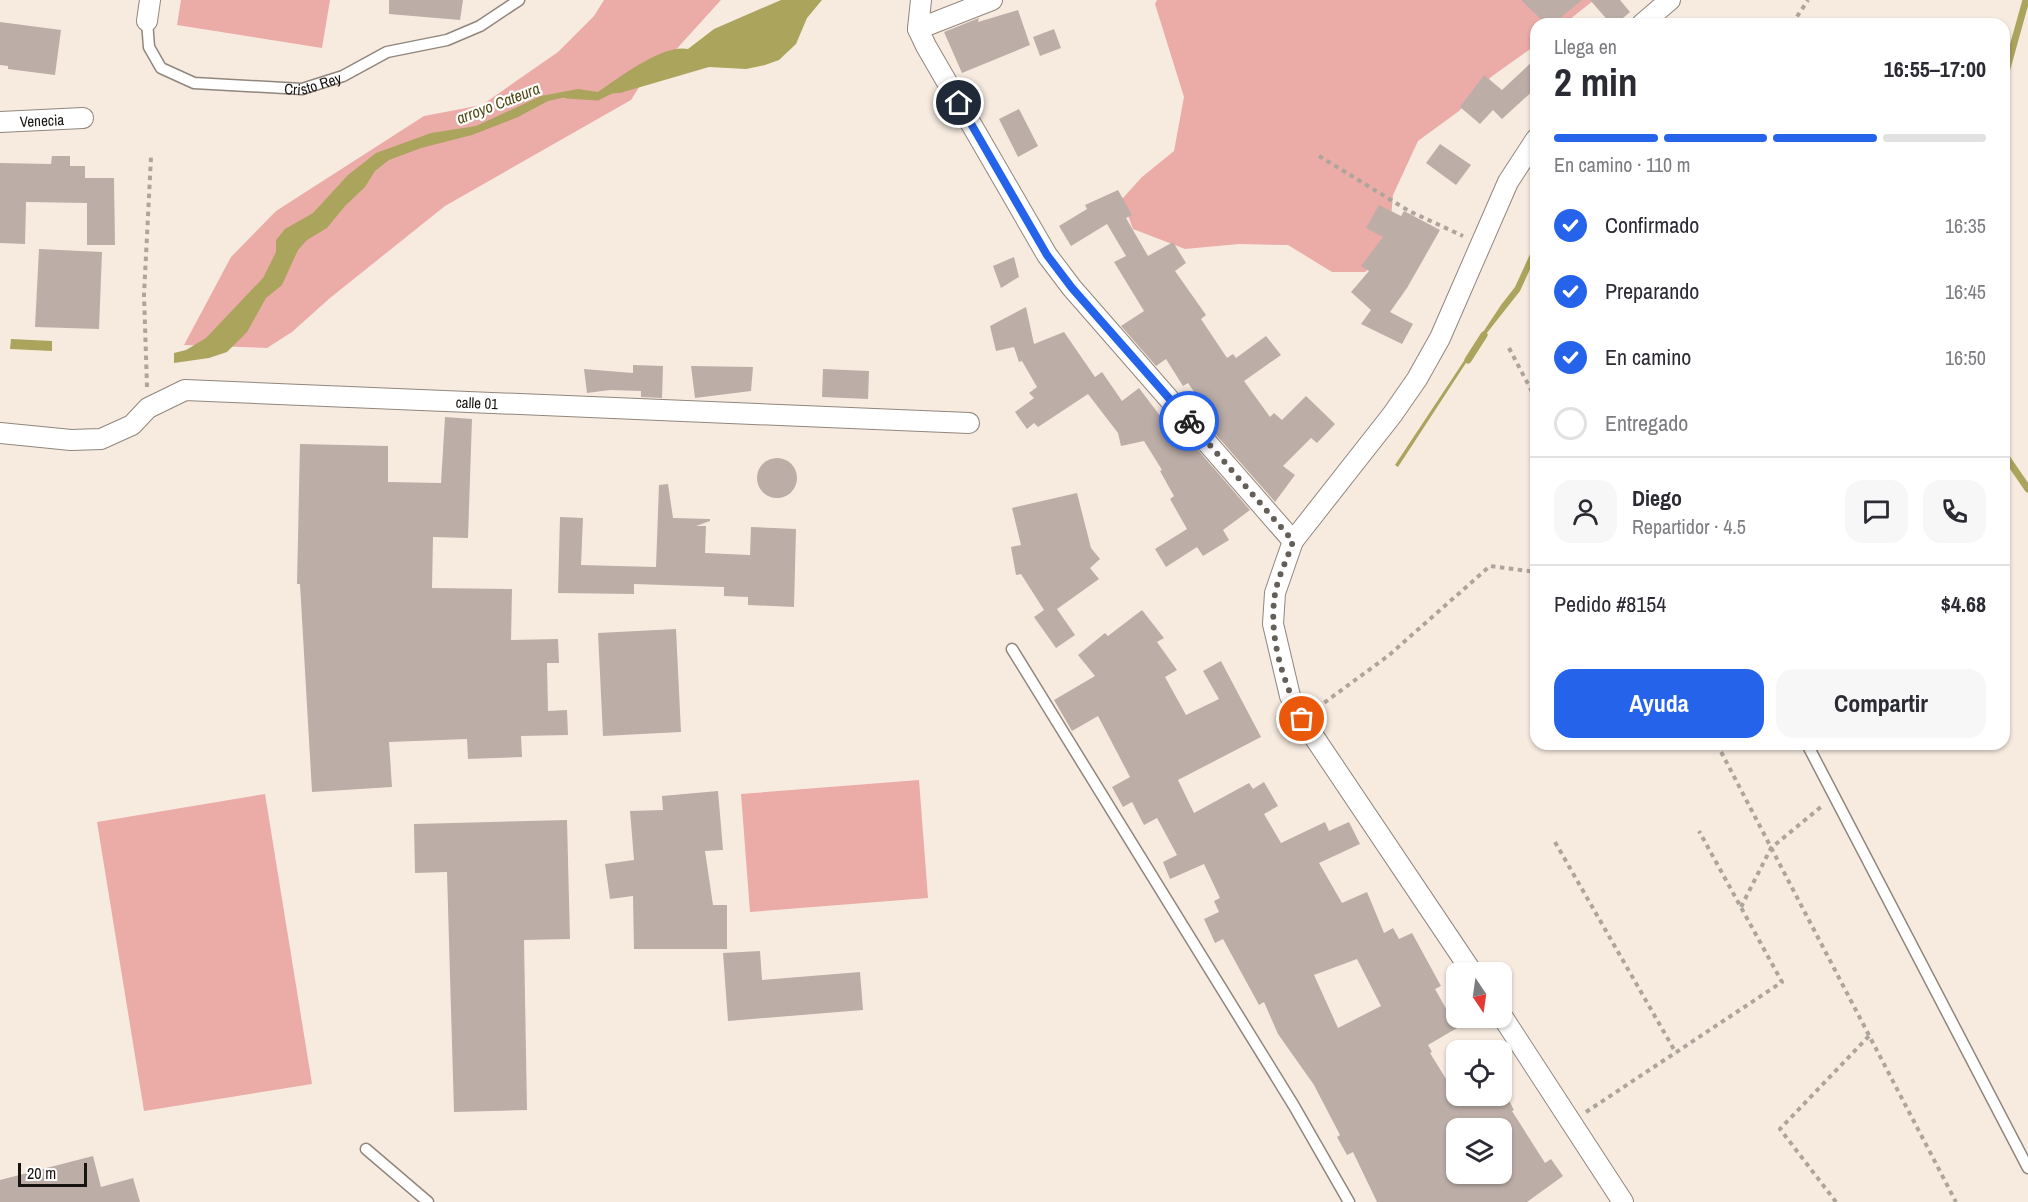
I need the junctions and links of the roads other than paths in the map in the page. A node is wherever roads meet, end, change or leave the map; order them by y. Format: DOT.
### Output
graph roads {
  1 [pos="150,0"];
  2 [pos="519,0"];
  3 [pos="921,0"];
  4 [pos="992,0"];
  5 [pos="1670,0"];
  6 [pos="1649,18"];
  7 [pos="147,21"];
  8 [pos="918,29"];
  9 [pos="82,118"];
  10 [pos="0,122"];
  11 [pos="1530,148"];
  12 [pos="969,423"];
  13 [pos="0,434"];
  14 [pos="1293,541"];
  15 [pos="1012,649"];
  16 [pos="1810,750"];
  17 [pos="1465,962"];
  18 [pos="1510,1028"];
  19 [pos="2023,1147"];
  20 [pos="366,1149"];
  21 [pos="2028,1168"];
  22 [pos="428,1202"];
  23 [pos="1349,1202"];
  24 [pos="1623,1202"];
  1 -- 7 [label="street, Cristo Rey"];
  2 -- 7 [label="lane, Cristo Rey"];
  3 -- 8 [label="street"];
  4 -- 8 [label="street"];
  5 -- 6 [label="street"];
  8 -- 14 [label="street"];
  9 -- 10 [label="street, Venecia"];
  11 -- 14 [label="street"];
  12 -- 13 [label="street, calle 01"];
  14 -- 17 [label="street"];
  15 -- 23 [label="lane"];
  16 -- 19 [label="lane"];
  18 -- 24 [label="street"];
  19 -- 21 [label="lane"];
  20 -- 22 [label="lane"];
}
